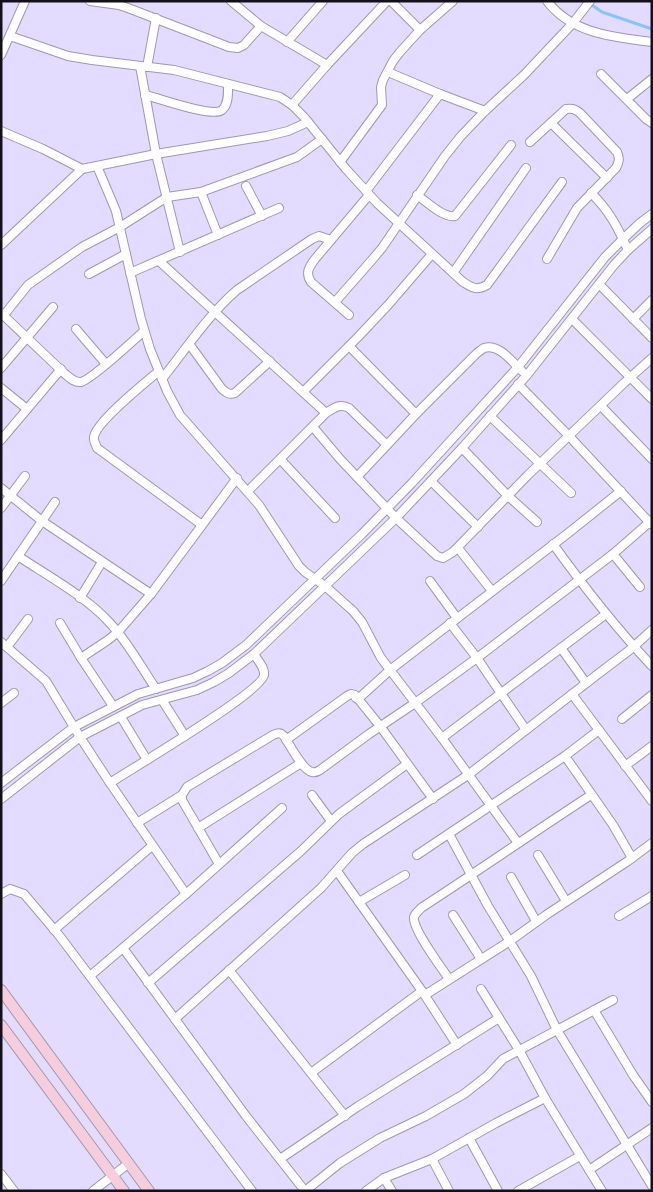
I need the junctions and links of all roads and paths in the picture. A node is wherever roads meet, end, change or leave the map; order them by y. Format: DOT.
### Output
graph roads {
  1 [pos="25,1"];
  2 [pos="90,1"];
  3 [pos="137,1"];
  4 [pos="231,1"];
  5 [pos="323,1"];
  6 [pos="389,1"];
  7 [pos="453,1"];
  8 [pos="547,1"];
  9 [pos="590,1"];
  10 [pos="117,3"];
  11 [pos="128,8"];
  12 [pos="156,18"];
  13 [pos="575,20"];
  14 [pos="261,26"];
  15 [pos="420,30"];
  16 [pos="10,36"];
  17 [pos="287,42"];
  18 [pos="652,42"];
  19 [pos="1,55"];
  20 [pos="327,65"];
  21 [pos="143,67"];
  22 [pos="388,72"];
  23 [pos="601,74"];
  24 [pos="652,79"];
  25 [pos="228,84"];
  26 [pos="440,94"];
  27 [pos="145,95"];
  28 [pos="626,99"];
  29 [pos="292,105"];
  30 [pos="485,111"];
  31 [pos="308,122"];
  32 [pos="551,123"];
  33 [pos="652,123"];
  34 [pos="1,131"];
  35 [pos="322,139"];
  36 [pos="530,142"];
  37 [pos="511,145"];
  38 [pos="156,154"];
  39 [pos="340,162"];
  40 [pos="97,166"];
  41 [pos="526,168"];
  42 [pos="82,169"];
  43 [pos="607,178"];
  44 [pos="562,182"];
  45 [pos="246,186"];
  46 [pos="201,192"];
  47 [pos="367,193"];
  48 [pos="591,193"];
  49 [pos="418,195"];
  50 [pos="167,197"];
  51 [pos="279,208"];
  52 [pos="652,214"];
  53 [pos="262,216"];
  54 [pos="399,223"];
  55 [pos="120,227"];
  56 [pos="652,229"];
  57 [pos="218,235"];
  58 [pos="622,238"];
  59 [pos="331,240"];
  60 [pos="1,245"];
  61 [pos="628,250"];
  62 [pos="180,252"];
  63 [pos="126,254"];
  64 [pos="432,254"];
  65 [pos="547,259"];
  66 [pos="159,260"];
  67 [pos="130,273"];
  68 [pos="453,273"];
  69 [pos="89,274"];
  70 [pos="599,284"];
  71 [pos="652,300"];
  72 [pos="334,302"];
  73 [pos="53,307"];
  74 [pos="216,312"];
  75 [pos="2,314"];
  76 [pos="348,315"];
  77 [pos="572,319"];
  78 [pos="633,319"];
  79 [pos="76,329"];
  80 [pos="144,331"];
  81 [pos="27,337"];
  82 [pos="652,338"];
  83 [pos="190,344"];
  84 [pos="349,346"];
  85 [pos="652,358"];
  86 [pos="270,361"];
  87 [pos="106,364"];
  88 [pos="518,367"];
  89 [pos="1,368"];
  90 [pos="61,369"];
  91 [pos="158,371"];
  92 [pos="527,375"];
  93 [pos="631,377"];
  94 [pos="162,379"];
  95 [pos="518,384"];
  96 [pos="1,388"];
  97 [pos="303,392"];
  98 [pos="652,399"];
  99 [pos="601,406"];
  100 [pos="27,409"];
  101 [pos="326,414"];
  102 [pos="416,414"];
  103 [pos="490,416"];
  104 [pos="313,427"];
  105 [pos="569,436"];
  106 [pos="1,440"];
  107 [pos="387,445"];
  108 [pos="462,448"];
  109 [pos="280,459"];
  110 [pos="652,460"];
  111 [pos="541,464"];
  112 [pos="25,476"];
  113 [pos="357,477"];
  114 [pos="237,478"];
  115 [pos="431,481"];
  116 [pos="1,488"];
  117 [pos="248,491"];
  118 [pos="621,491"];
  119 [pos="571,493"];
  120 [pos="11,495"];
  121 [pos="508,496"];
  122 [pos="55,502"];
  123 [pos="1,508"];
  124 [pos="387,509"];
  125 [pos="335,518"];
  126 [pos="396,518"];
  127 [pos="42,521"];
  128 [pos="537,522"];
  129 [pos="651,522"];
  130 [pos="202,525"];
  131 [pos="478,527"];
  132 [pos="553,544"];
  133 [pos="458,548"];
  134 [pos="613,554"];
  135 [pos="18,556"];
  136 [pos="102,562"];
  137 [pos="314,579"];
  138 [pos="579,580"];
  139 [pos="1,581"];
  140 [pos="430,581"];
  141 [pos="325,586"];
  142 [pos="640,587"];
  143 [pos="492,591"];
  144 [pos="151,594"];
  145 [pos="80,598"];
  146 [pos="606,614"];
  147 [pos="457,618"];
  148 [pos="28,619"];
  149 [pos="60,623"];
  150 [pos="450,623"];
  151 [pos="652,630"];
  152 [pos="118,632"];
  153 [pos="4,644"];
  154 [pos="634,647"];
  155 [pos="561,648"];
  156 [pos="254,654"];
  157 [pos="81,658"];
  158 [pos="477,658"];
  159 [pos="652,666"];
  160 [pos="390,670"];
  161 [pos="586,683"];
  162 [pos="156,689"];
  163 [pos="14,693"];
  164 [pos="501,693"];
  165 [pos="572,694"];
  166 [pos="652,695"];
  167 [pos="357,699"];
  168 [pos="162,700"];
  169 [pos="1,703"];
  170 [pos="415,703"];
  171 [pos="114,706"];
  172 [pos="121,717"];
  173 [pos="622,719"];
  174 [pos="74,726"];
  175 [pos="380,726"];
  176 [pos="526,730"];
  177 [pos="599,730"];
  178 [pos="185,736"];
  179 [pos="80,737"];
  180 [pos="442,738"];
  181 [pos="286,740"];
  182 [pos="652,746"];
  183 [pos="565,756"];
  184 [pos="147,760"];
  185 [pos="301,764"];
  186 [pos="407,764"];
  187 [pos="625,766"];
  188 [pos="468,775"];
  189 [pos="110,783"];
  190 [pos="1,784"];
  191 [pos="182,795"];
  192 [pos="312,795"];
  193 [pos="591,795"];
  194 [pos="433,798"];
  195 [pos="1,799"];
  196 [pos="652,802"];
  197 [pos="491,805"];
  198 [pos="282,808"];
  199 [pos="331,821"];
  200 [pos="137,823"];
  201 [pos="198,828"];
  202 [pos="449,834"];
  203 [pos="518,843"];
  204 [pos="652,843"];
  205 [pos="152,846"];
  206 [pos="416,855"];
  207 [pos="538,855"];
  208 [pos="632,858"];
  209 [pos="219,864"];
  210 [pos="337,871"];
  211 [pos="406,875"];
  212 [pos="472,875"];
  213 [pos="511,876"];
  214 [pos="1,894"];
  215 [pos="186,894"];
  216 [pos="652,896"];
  217 [pos="359,902"];
  218 [pos="566,902"];
  219 [pos="453,915"];
  220 [pos="619,916"];
  221 [pos="536,921"];
  222 [pos="54,930"];
  223 [pos="510,941"];
  224 [pos="123,948"];
  225 [pos="481,959"];
  226 [pos="229,970"];
  227 [pos="90,976"];
  228 [pos="450,979"];
  229 [pos="148,982"];
  230 [pos="481,989"];
  231 [pos="1,990"];
  232 [pos="423,993"];
  233 [pos="613,1000"];
  234 [pos="594,1010"];
  235 [pos="499,1018"];
  236 [pos="175,1019"];
  237 [pos="1,1025"];
  238 [pos="557,1030"];
  239 [pos="457,1045"];
  240 [pos="519,1050"];
  241 [pos="311,1073"];
  242 [pos="545,1098"];
  243 [pos="652,1102"];
  244 [pos="345,1116"];
  245 [pos="652,1128"];
  246 [pos="469,1138"];
  247 [pos="627,1144"];
  248 [pos="580,1156"];
  249 [pos="280,1159"];
  250 [pos="432,1159"];
  251 [pos="129,1163"];
  252 [pos="589,1170"];
  253 [pos="1,1174"];
  254 [pos="113,1176"];
  255 [pos="384,1178"];
  256 [pos="652,1186"];
  257 [pos="14,1191"];
  258 [pos="93,1191"];
  259 [pos="124,1191"];
  260 [pos="149,1191"];
  261 [pos="252,1191"];
  262 [pos="305,1191"];
  263 [pos="366,1191"];
  264 [pos="392,1191"];
  265 [pos="449,1191"];
  266 [pos="498,1191"];
  267 [pos="518,1191"];
  268 [pos="602,1191"];
  1 -- 16 [label="street"];
  2 -- 10 [label="street"];
  3 -- 11 [label="street"];
  4 -- 14 [label="street"];
  5 -- 17 [label="street"];
  6 -- 15 [label="street"];
  6 -- 20 [label="street"];
  7 -- 15 [label="street"];
  8 -- 13 [label="street"];
  9 -- 13 [label="street"];
  10 -- 11 [label="street"];
  11 -- 12 [label="street"];
  12 -- 14 [label="street"];
  12 -- 21 [label="street"];
  13 -- 18 [label="street"];
  13 -- 30 [label="street"];
  14 -- 17 [label="street"];
  15 -- 22 [label="street"];
  16 -- 19 [label="street"];
  16 -- 21 [label="street"];
  17 -- 20 [label="street"];
  20 -- 29 [label="street"];
  21 -- 25 [label="street"];
  21 -- 27 [label="street"];
  22 -- 26 [label="street"];
  22 -- 39 [label="street"];
  23 -- 28 [label="street"];
  24 -- 28 [label="street"];
  25 -- 27 [label="street"];
  25 -- 29 [label="street"];
  26 -- 30 [label="street"];
  26 -- 47 [label="street"];
  27 -- 38 [label="street"];
  28 -- 33 [label="street"];
  29 -- 31 [label="street"];
  30 -- 49 [label="street"];
  31 -- 35 [label="street"];
  31 -- 38 [label="street"];
  32 -- 36 [label="street"];
  32 -- 43 [label="street"];
  32 -- 43 [label="street"];
  34 -- 42 [label="street"];
  35 -- 39 [label="street"];
  35 -- 46 [label="street"];
  37 -- 49 [label="street"];
  38 -- 40 [label="street"];
  38 -- 50 [label="street"];
  39 -- 47 [label="street"];
  40 -- 42 [label="street"];
  40 -- 55 [label="street"];
  41 -- 68 [label="street"];
  42 -- 60 [label="street"];
  43 -- 48 [label="street"];
  44 -- 68 [label="street"];
  45 -- 53 [label="street"];
  46 -- 50 [label="street"];
  46 -- 57 [label="street"];
  47 -- 54 [label="street"];
  47 -- 59 [label="street"];
  48 -- 58 [label="street"];
  48 -- 65 [label="street"];
  49 -- 54 [label="street"];
  50 -- 55 [label="street"];
  50 -- 62 [label="street"];
  51 -- 53 [label="street"];
  52 -- 58 [label="street"];
  53 -- 57 [label="street"];
  54 -- 64 [label="street"];
  54 -- 72 [label="street"];
  55 -- 63 [label="street"];
  55 -- 75 [label="street"];
  56 -- 61 [label="street"];
  57 -- 62 [label="street"];
  58 -- 61 [label="street"];
  58 -- 88 [label="street"];
  59 -- 72 [label="street"];
  59 -- 74 [label="street"];
  61 -- 70 [label="street"];
  62 -- 66 [label="street"];
  63 -- 67 [label="street"];
  63 -- 69 [label="street"];
  64 -- 68 [label="street"];
  64 -- 84 [label="street"];
  66 -- 67 [label="street"];
  66 -- 74 [label="street"];
  67 -- 80 [label="street"];
  70 -- 77 [label="street"];
  70 -- 78 [label="street"];
  71 -- 78 [label="street"];
  72 -- 76 [label="street"];
  73 -- 81 [label="street"];
  74 -- 83 [label="street"];
  74 -- 86 [label="street"];
  75 -- 81 [label="street"];
  77 -- 92 [label="street"];
  77 -- 93 [label="street"];
  78 -- 82 [label="street"];
  79 -- 87 [label="street"];
  80 -- 87 [label="street"];
  80 -- 91 [label="street"];
  81 -- 89 [label="street"];
  81 -- 90 [label="street"];
  83 -- 86 [label="street"];
  83 -- 94 [label="street"];
  84 -- 97 [label="street"];
  84 -- 102 [label="street"];
  85 -- 93 [label="street"];
  86 -- 97 [label="street"];
  87 -- 90 [label="street"];
  88 -- 92 [label="street"];
  88 -- 102 [label="street"];
  88 -- 124 [label="street"];
  90 -- 100 [label="street"];
  91 -- 94 [label="street"];
  91 -- 130 [label="street"];
  92 -- 95 [label="street"];
  93 -- 98 [label="street"];
  93 -- 99 [label="street"];
  94 -- 114 [label="street"];
  95 -- 103 [label="street"];
  95 -- 105 [label="street"];
  96 -- 100 [label="street"];
  97 -- 101 [label="street"];
  99 -- 105 [label="street"];
  99 -- 110 [label="street"];
  100 -- 106 [label="street"];
  101 -- 104 [label="street"];
  101 -- 107 [label="street"];
  102 -- 107 [label="street"];
  103 -- 108 [label="street"];
  103 -- 111 [label="street"];
  104 -- 109 [label="street"];
  104 -- 113 [label="street"];
  105 -- 111 [label="street"];
  105 -- 118 [label="street"];
  107 -- 113 [label="street"];
  108 -- 115 [label="street"];
  108 -- 121 [label="street"];
  109 -- 117 [label="street"];
  109 -- 125 [label="street"];
  111 -- 119 [label="street"];
  111 -- 121 [label="street"];
  112 -- 120 [label="street"];
  113 -- 124 [label="street"];
  114 -- 117 [label="street"];
  114 -- 130 [label="street"];
  115 -- 126 [label="street"];
  115 -- 131 [label="street"];
  116 -- 120 [label="street"];
  117 -- 137 [label="street"];
  118 -- 129 [label="street"];
  118 -- 132 [label="street"];
  120 -- 123 [label="street"];
  120 -- 127 [label="street"];
  121 -- 128 [label="street"];
  121 -- 131 [label="street"];
  122 -- 127 [label="street"];
  124 -- 126 [label="street"];
  124 -- 137 [label="street"];
  126 -- 133 [label="street"];
  126 -- 141 [label="street"];
  127 -- 135 [label="street"];
  127 -- 136 [label="street"];
  129 -- 134 [label="street"];
  130 -- 144 [label="street"];
  131 -- 133 [label="street"];
  132 -- 138 [label="street"];
  132 -- 143 [label="street"];
  133 -- 143 [label="street"];
  134 -- 138 [label="street"];
  134 -- 142 [label="street"];
  135 -- 139 [label="street"];
  135 -- 145 [label="street"];
  136 -- 144 [label="street"];
  136 -- 145 [label="street"];
  137 -- 141 [label="street"];
  137 -- 162 [label="street"];
  138 -- 146 [label="street"];
  138 -- 158 [label="street"];
  140 -- 147 [label="street"];
  141 -- 156 [label="street"];
  141 -- 160 [label="street"];
  143 -- 147 [label="street"];
  144 -- 152 [label="street"];
  145 -- 152 [label="street"];
  146 -- 154 [label="street"];
  146 -- 155 [label="street"];
  147 -- 150 [label="street"];
  148 -- 153 [label="street"];
  149 -- 157 [label="street"];
  150 -- 158 [label="street"];
  150 -- 160 [label="street"];
  151 -- 154 [label="street"];
  152 -- 157 [label="street"];
  152 -- 162 [label="street"];
  153 -- 174 [label="street"];
  154 -- 159 [label="street"];
  154 -- 161 [label="street"];
  155 -- 161 [label="street"];
  155 -- 164 [label="street"];
  156 -- 168 [label="street"];
  156 -- 178 [label="street"];
  157 -- 171 [label="street"];
  158 -- 164 [label="street"];
  158 -- 170 [label="street"];
  160 -- 167 [label="street"];
  160 -- 170 [label="street"];
  161 -- 165 [label="street"];
  162 -- 171 [label="street"];
  163 -- 169 [label="street"];
  164 -- 176 [label="street"];
  164 -- 180 [label="street"];
  165 -- 176 [label="street"];
  165 -- 177 [label="street"];
  166 -- 173 [label="street"];
  167 -- 175 [label="street"];
  167 -- 181 [label="street"];
  168 -- 172 [label="street"];
  168 -- 178 [label="street"];
  170 -- 175 [label="street"];
  170 -- 180 [label="street"];
  171 -- 174 [label="street"];
  172 -- 179 [label="street"];
  172 -- 184 [label="street"];
  174 -- 179 [label="street"];
  174 -- 190 [label="street"];
  175 -- 185 [label="street"];
  175 -- 186 [label="street"];
  176 -- 188 [label="street"];
  177 -- 183 [label="street"];
  177 -- 187 [label="street"];
  178 -- 184 [label="street"];
  179 -- 189 [label="street"];
  179 -- 195 [label="street"];
  180 -- 188 [label="street"];
  181 -- 185 [label="street"];
  181 -- 191 [label="street"];
  182 -- 187 [label="street"];
  183 -- 193 [label="street"];
  183 -- 197 [label="street"];
  184 -- 189 [label="street"];
  185 -- 201 [label="street"];
  186 -- 194 [label="street"];
  186 -- 199 [label="street"];
  187 -- 196 [label="street"];
  188 -- 194 [label="street"];
  188 -- 197 [label="street"];
  189 -- 200 [label="street"];
  191 -- 200 [label="street"];
  191 -- 201 [label="street"];
  192 -- 199 [label="street"];
  193 -- 203 [label="street"];
  193 -- 208 [label="street"];
  194 -- 210 [label="street"];
  197 -- 202 [label="street"];
  197 -- 203 [label="street"];
  198 -- 209 [label="street"];
  199 -- 229 [label="street"];
  200 -- 205 [label="street"];
  201 -- 209 [label="street"];
  202 -- 206 [label="street"];
  202 -- 212 [label="street"];
  203 -- 212 [label="street"];
  204 -- 208 [label="street"];
  205 -- 215 [label="street"];
  205 -- 222 [label="street"];
  207 -- 218 [label="street"];
  208 -- 218 [label="street"];
  209 -- 215 [label="street"];
  210 -- 217 [label="street"];
  210 -- 226 [label="street"];
  211 -- 217 [label="street"];
  212 -- 223 [label="street"];
  212 -- 228 [label="street"];
  213 -- 221 [label="street"];
  214 -- 222 [label="street"];
  215 -- 224 [label="street"];
  216 -- 220 [label="street"];
  217 -- 232 [label="street"];
  218 -- 221 [label="street"];
  219 -- 225 [label="street"];
  221 -- 223 [label="street"];
  222 -- 227 [label="street"];
  223 -- 225 [label="street"];
  223 -- 238 [label="street"];
  224 -- 227 [label="street"];
  224 -- 229 [label="street"];
  225 -- 228 [label="street"];
  226 -- 236 [label="street"];
  226 -- 241 [label="street"];
  227 -- 261 [label="street"];
  228 -- 232 [label="street"];
  229 -- 236 [label="street"];
  230 -- 235 [label="street"];
  231 -- 251 [label="main road"];
  232 -- 239 [label="street"];
  232 -- 241 [label="street"];
  233 -- 234 [label="street"];
  234 -- 238 [label="street"];
  234 -- 243 [label="street"];
  235 -- 239 [label="street"];
  235 -- 240 [label="street"];
  236 -- 249 [label="street"];
  237 -- 254 [label="main road"];
  238 -- 240 [label="street"];
  238 -- 247 [label="street"];
  239 -- 244 [label="street"];
  240 -- 242 [label="street"];
  240 -- 262 [label="street"];
  241 -- 244 [label="street"];
  242 -- 246 [label="street"];
  242 -- 248 [label="street"];
  244 -- 249 [label="street"];
  245 -- 247 [label="street"];
  246 -- 250 [label="street"];
  246 -- 266 [label="street"];
  247 -- 252 [label="street"];
  247 -- 256 [label="street"];
  248 -- 252 [label="street"];
  248 -- 267 [label="street"];
  249 -- 262 [label="street"];
  250 -- 255 [label="street"];
  250 -- 265 [label="street"];
  251 -- 254 [label="street"];
  251 -- 260 [label="main road"];
  252 -- 268 [label="street"];
  253 -- 257 [label="street"];
  254 -- 258 [label="street"];
  254 -- 259 [label="main road"];
  255 -- 263 [label="street"];
  255 -- 264 [label="street"];
}
